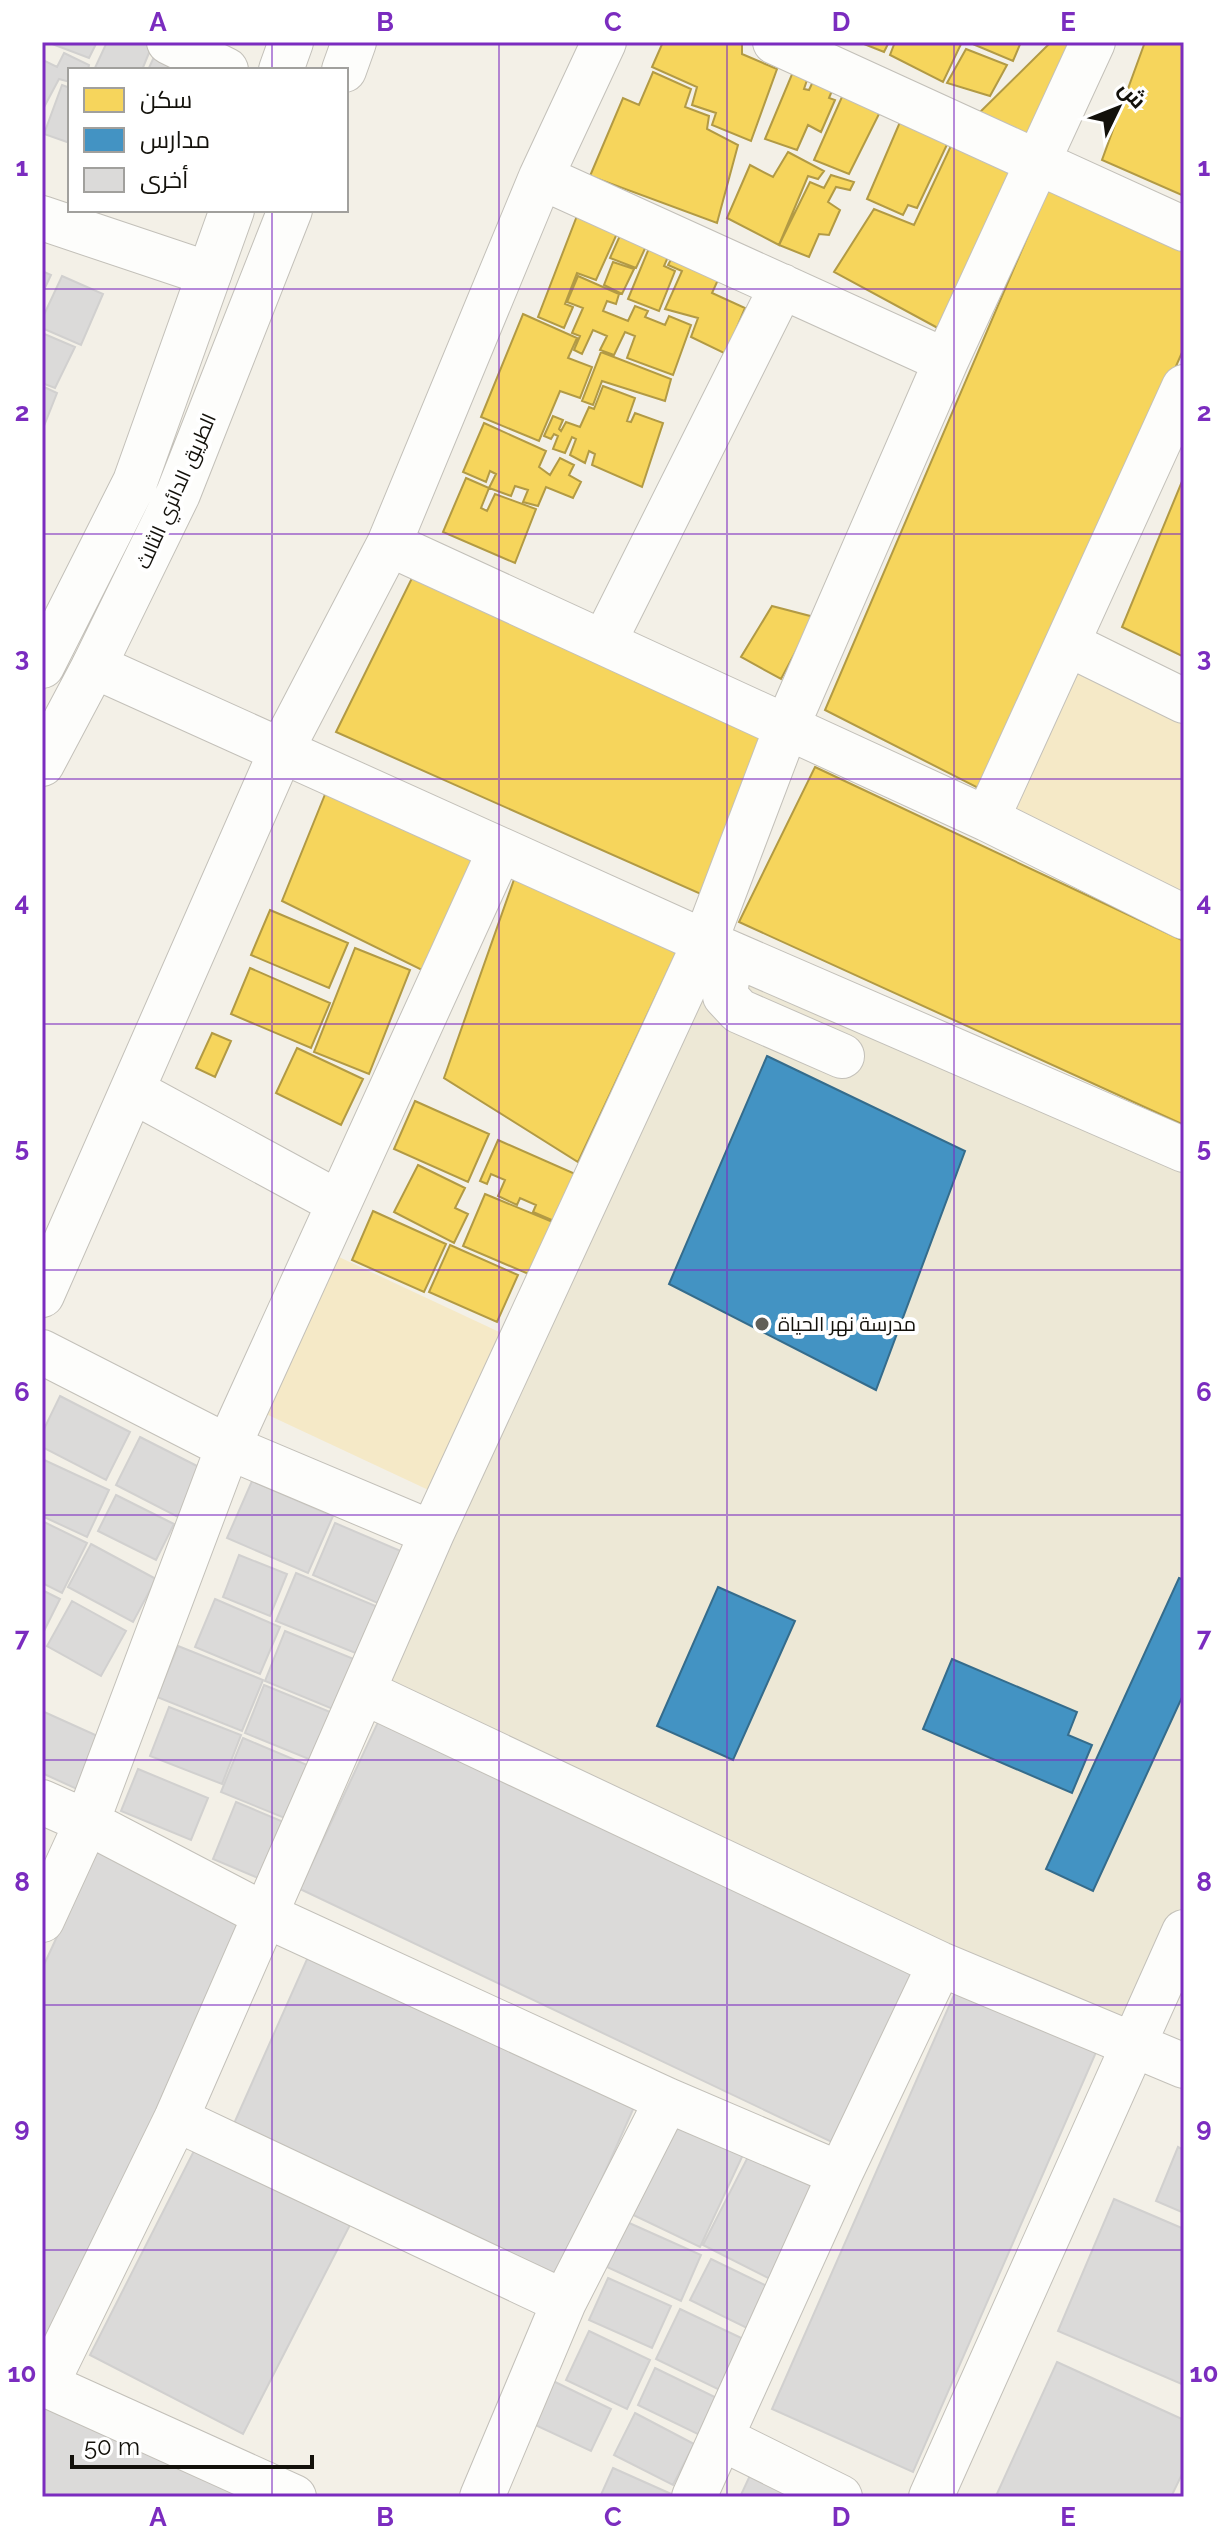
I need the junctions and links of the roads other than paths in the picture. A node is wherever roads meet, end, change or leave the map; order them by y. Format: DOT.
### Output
graph roads {
  1 [pos="169,42"];
  2 [pos="291,42"];
  3 [pos="354,42"];
  4 [pos="604,42"];
  5 [pos="775,42"];
  6 [pos="1093,42"];
  7 [pos="222,68"];
  8 [pos="282,68"];
  9 [pos="345,68"];
  10 [pos="1038,161"];
  11 [pos="541,177"];
  12 [pos="231,212"];
  13 [pos="289,212"];
  14 [pos="42,218"];
  15 [pos="1184,229"];
  16 [pos="209,274"];
  17 [pos="782,286"];
  18 [pos="946,361"];
  19 [pos="1184,387"];
  20 [pos="1171,454"];
  21 [pos="389,544"];
  22 [pos="604,642"];
  23 [pos="1068,644"];
  24 [pos="45,652"];
  25 [pos="94,666"];
  26 [pos="1184,701"];
  27 [pos="787,726"];
  28 [pos="282,749"];
  29 [pos="42,764"];
  30 [pos="987,819"];
  31 [pos="500,850"];
  32 [pos="1184,917"];
  33 [pos="721,949"];
  34 [pos="842,1056"];
  35 [pos="133,1091"];
  36 [pos="1184,1150"];
  37 [pos="339,1203"];
  38 [pos="42,1295"];
  39 [pos="42,1352"];
  40 [pos="228,1447"];
  41 [pos="432,1533"];
  42 [pos="364,1692"];
  43 [pos="42,1802"];
  44 [pos="87,1822"];
  45 [pos="265,1915"];
  46 [pos="42,1920"];
  47 [pos="1184,1932"];
  48 [pos="940,1964"];
  49 [pos="1133,2045"];
  50 [pos="1184,2066"];
  51 [pos="667,2100"];
  52 [pos="176,2119"];
  53 [pos="840,2174"];
  54 [pos="564,2302"];
  55 [pos="44,2384"];
  56 [pos="721,2438"];
  57 [pos="294,2497"];
  58 [pos="482,2497"];
  59 [pos="694,2497"];
  60 [pos="840,2497"];
  61 [pos="931,2497"];
  1 -- 7 [label="main road"];
  2 -- 8 [label="main road"];
  3 -- 9 [label="main road"];
  4 -- 11 [label="main road"];
  5 -- 10 [label="main road"];
  6 -- 10 [label="main road"];
  10 -- 15 [label="main road"];
  10 -- 18 [label="main road"];
  11 -- 17 [label="main road"];
  11 -- 21 [label="main road"];
  12 -- 16 [label="main road, الطريق الدائري الثالث"];
  13 -- 25 [label="main road, الطريق الدائري الثالث"];
  14 -- 16 [label="main road"];
  16 -- 24 [label="main road, الطريق الدائري الثالث"];
  17 -- 18 [label="main road"];
  17 -- 22 [label="main road"];
  18 -- 27 [label="main road"];
  19 -- 20 [label="main road"];
  20 -- 23 [label="main road"];
  21 -- 22 [label="main road"];
  21 -- 28 [label="main road"];
  22 -- 27 [label="main road"];
  23 -- 26 [label="main road"];
  23 -- 30 [label="main road"];
  25 -- 28 [label="main road"];
  25 -- 29 [label="main road, الطريق الدائري الثالث"];
  27 -- 30 [label="main road"];
  27 -- 33 [label="main road"];
  28 -- 31 [label="main road"];
  28 -- 35 [label="main road"];
  30 -- 32 [label="main road"];
  31 -- 33 [label="main road"];
  31 -- 37 [label="main road"];
  33 -- 34 [label="main road"];
  33 -- 36 [label="main road"];
  33 -- 41 [label="main road"];
  35 -- 37 [label="main road"];
  35 -- 38 [label="main road"];
  37 -- 40 [label="main road"];
  39 -- 40 [label="main road"];
  40 -- 41 [label="main road"];
  40 -- 44 [label="main road"];
  41 -- 42 [label="main road"];
  42 -- 45 [label="main road"];
  42 -- 48 [label="main road"];
  43 -- 44 [label="main road"];
  44 -- 45 [label="main road"];
  44 -- 46 [label="main road"];
  45 -- 51 [label="main road"];
  45 -- 52 [label="main road"];
  47 -- 49 [label="main road"];
  48 -- 49 [label="main road"];
  48 -- 53 [label="main road"];
  49 -- 50 [label="main road"];
  49 -- 61 [label="main road"];
  51 -- 53 [label="main road"];
  51 -- 54 [label="main road"];
  52 -- 54 [label="main road"];
  52 -- 55 [label="main road"];
  53 -- 56 [label="main road"];
  54 -- 58 [label="main road"];
  55 -- 57 [label="main road"];
  56 -- 59 [label="main road"];
  56 -- 60 [label="main road"];
}
